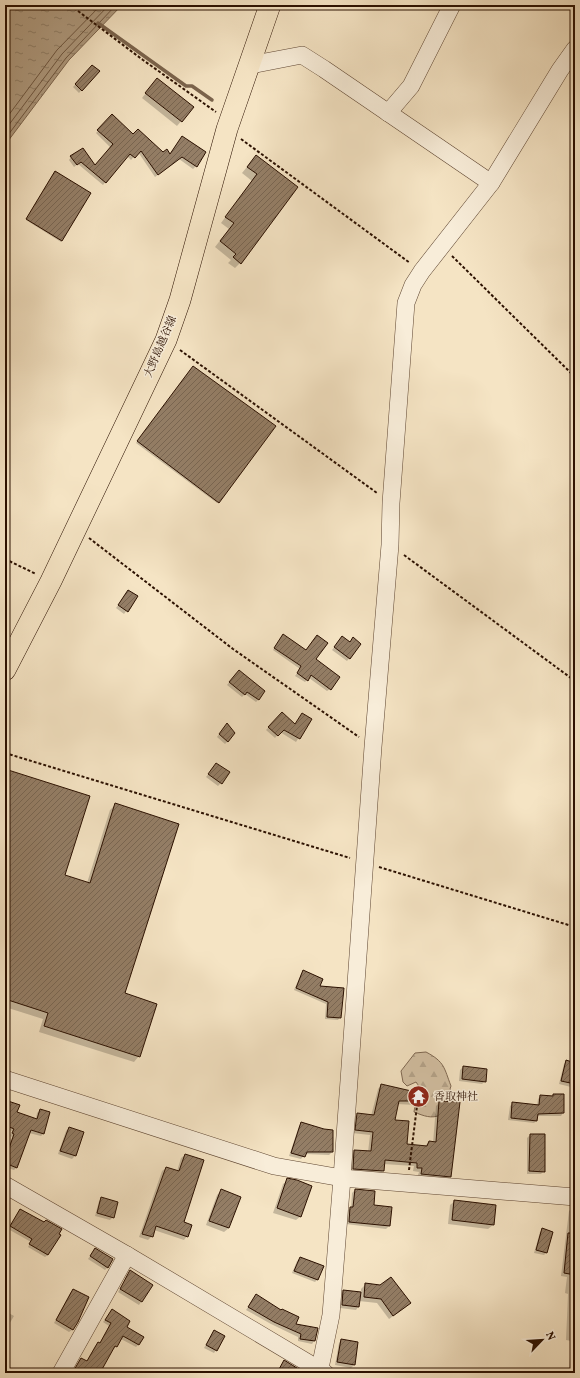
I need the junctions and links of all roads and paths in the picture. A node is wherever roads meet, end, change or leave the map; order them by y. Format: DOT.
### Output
graph roads {
  1 [pos="70,5"];
  2 [pos="270,5"];
  3 [pos="452,5"];
  4 [pos="575,49"];
  5 [pos="250,65"];
  6 [pos="388,113"];
  7 [pos="228,126"];
  8 [pos="491,184"];
  9 [pos="442,246"];
  10 [pos="422,271"];
  11 [pos="166,340"];
  12 [pos="575,376"];
  13 [pos="391,503"];
  14 [pos="77,529"];
  15 [pos="390,545"];
  16 [pos="5,559"];
  17 [pos="51,581"];
  18 [pos="5,670"];
  19 [pos="575,681"];
  20 [pos="374,747"];
  21 [pos="5,753"];
  22 [pos="366,863"];
  23 [pos="575,927"];
  24 [pos="5,1079"];
  25 [pos="417,1106"];
  26 [pos="342,1178"];
  27 [pos="408,1183"];
  28 [pos="5,1185"];
  29 [pos="575,1197"];
  30 [pos="127,1255"];
  31 [pos="322,1372"];
  32 [pos="61,1373"];
  1 -- 7 [label="path"];
  2 -- 5 [label="main road, 大野島越谷線"];
  3 -- 6 [label="street"];
  4 -- 8 [label="street"];
  5 -- 6 [label="street"];
  5 -- 7 [label="main road, 大野島越谷線"];
  6 -- 8 [label="street"];
  7 -- 10 [label="path"];
  7 -- 11 [label="main road, 大野島越谷線"];
  8 -- 9 [label="street"];
  9 -- 10 [label="street"];
  9 -- 12 [label="path"];
  10 -- 13 [label="street"];
  11 -- 13 [label="path"];
  11 -- 14 [label="main road, 大野島越谷線"];
  13 -- 15 [label="street"];
  14 -- 17 [label="main road, 大野島越谷線"];
  14 -- 20 [label="path"];
  15 -- 19 [label="path"];
  15 -- 20 [label="street"];
  16 -- 17 [label="path"];
  17 -- 18 [label="main road, 大野島越谷線"];
  20 -- 22 [label="street"];
  21 -- 22 [label="path"];
  22 -- 23 [label="path"];
  22 -- 26 [label="street"];
  24 -- 26 [label="street"];
  25 -- 27 [label="path"];
  26 -- 27 [label="street"];
  26 -- 31 [label="street"];
  27 -- 29 [label="street"];
  28 -- 30 [label="street"];
  30 -- 31 [label="street"];
  30 -- 32 [label="street"];
}
